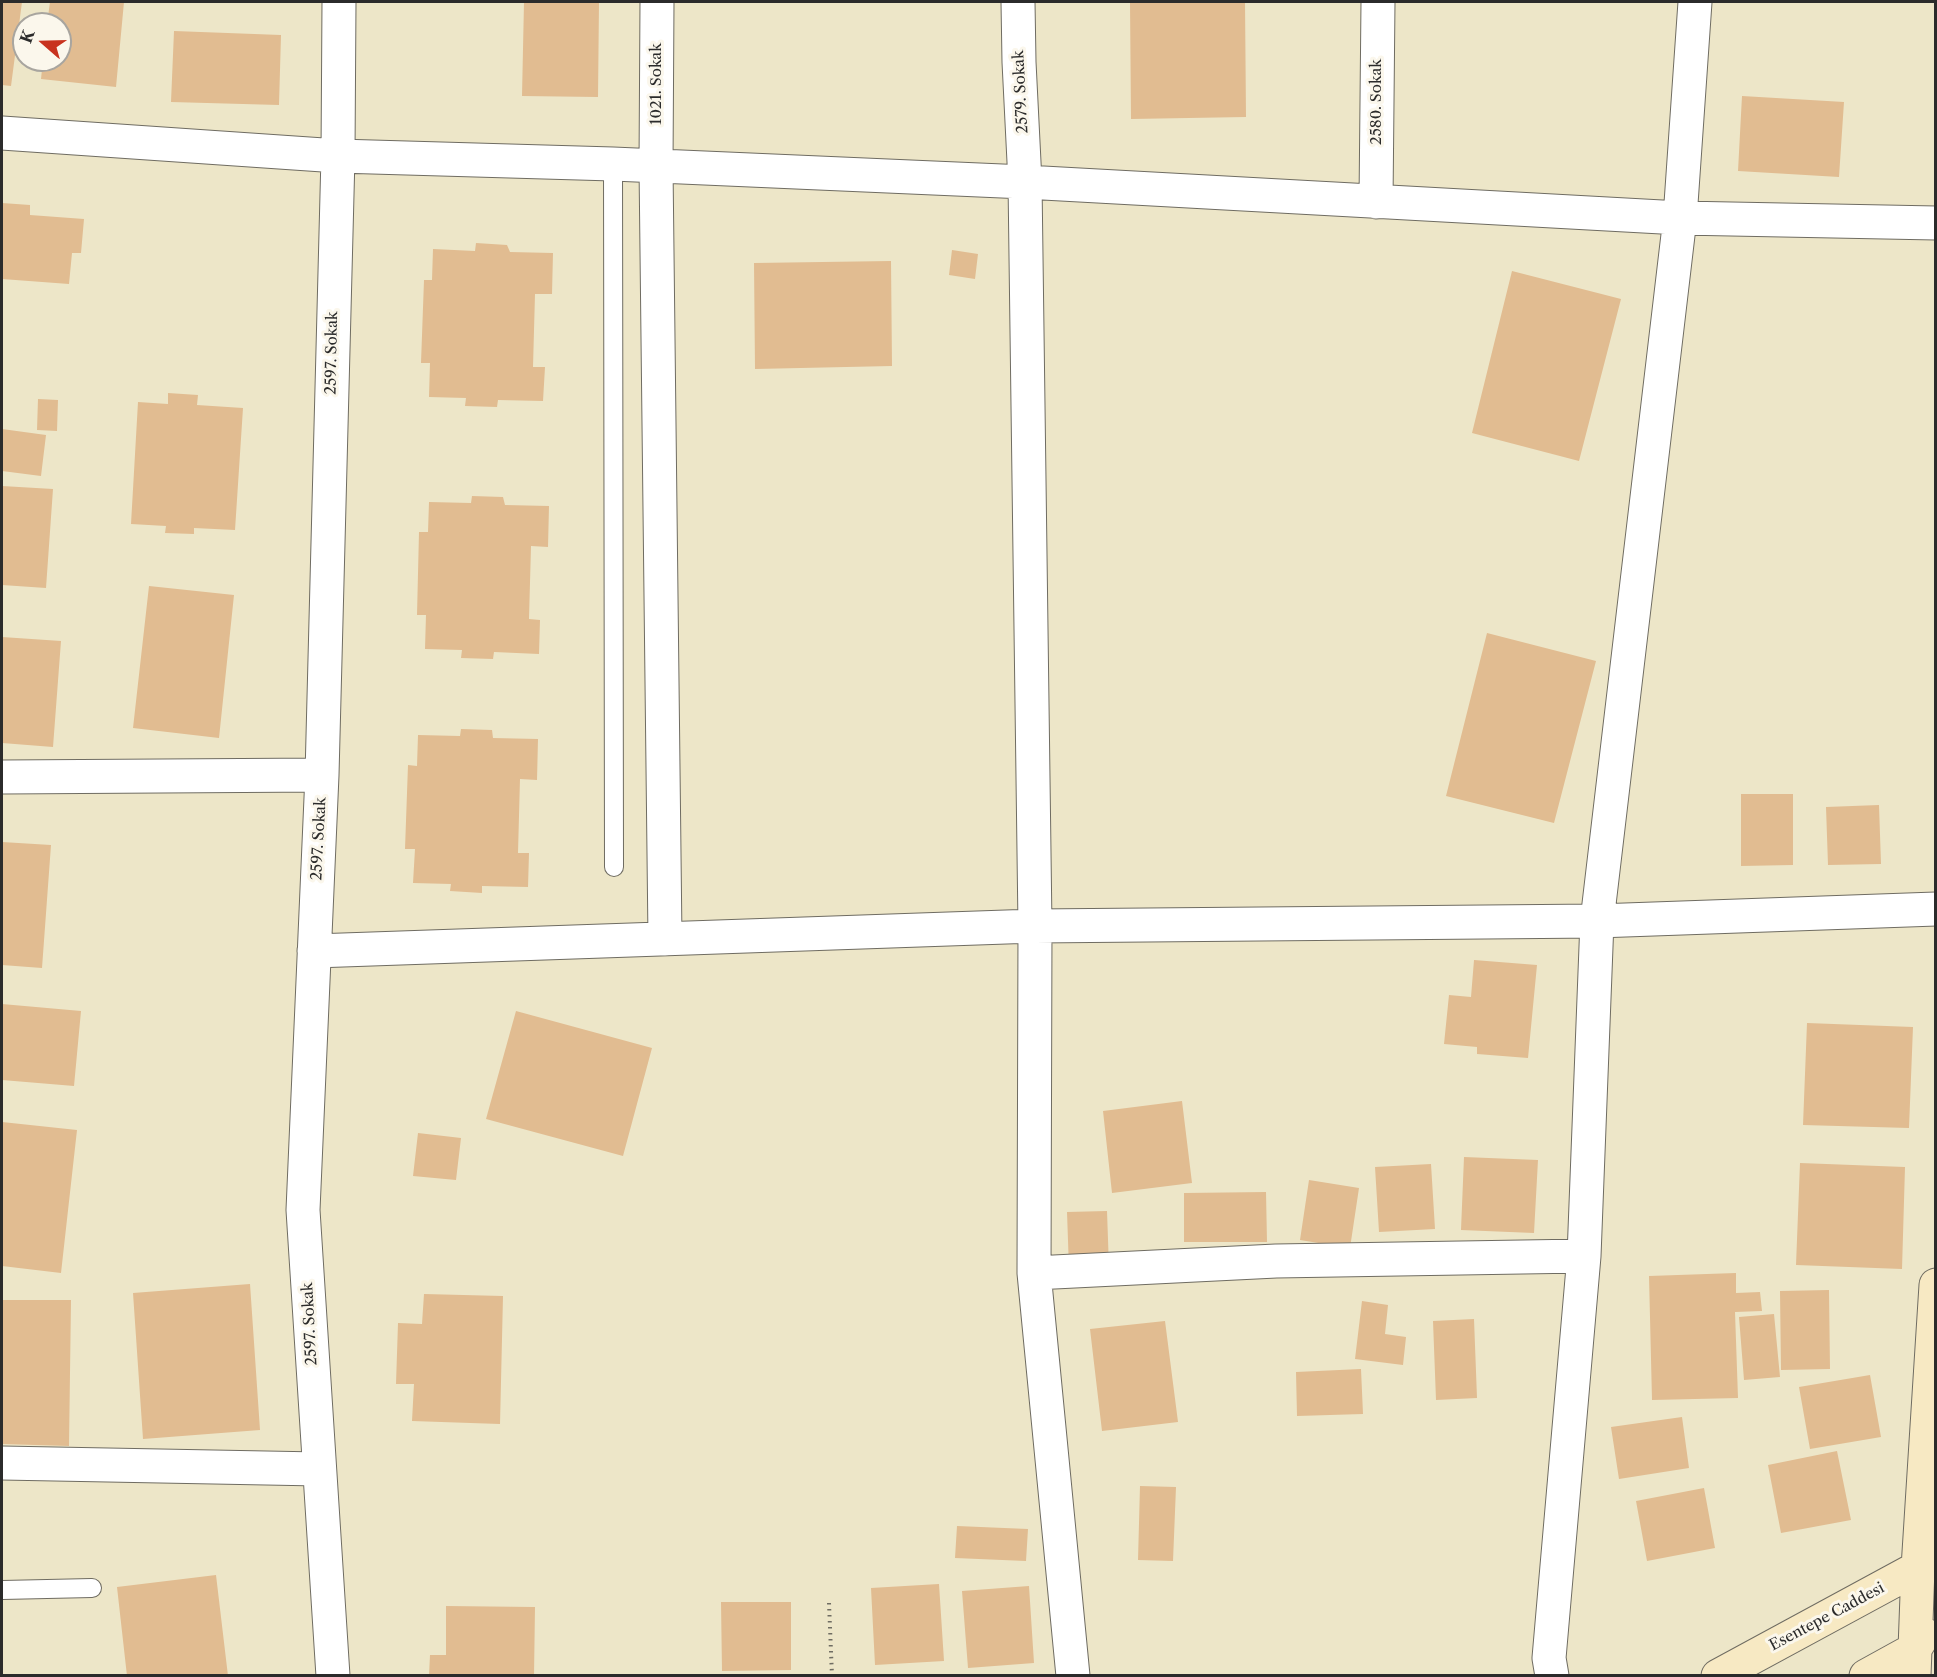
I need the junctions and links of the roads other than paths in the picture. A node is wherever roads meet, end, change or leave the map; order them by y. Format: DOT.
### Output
graph roads {
  1 [pos="339,2"];
  2 [pos="657,2"];
  3 [pos="1018,2"];
  4 [pos="1378,2"];
  5 [pos="1695,2"];
  6 [pos="2,133"];
  7 [pos="338,156"];
  8 [pos="613,164"];
  9 [pos="656,166"];
  10 [pos="1025,182"];
  11 [pos="1376,202"];
  12 [pos="1680,218"];
  13 [pos="1935,223"];
  14 [pos="321,775"];
  15 [pos="2,777"];
  16 [pos="614,867"];
  17 [pos="1935,909"];
  18 [pos="1597,921"];
  19 [pos="1035,926"];
  20 [pos="665,939"];
  21 [pos="314,951"];
  22 [pos="1584,1256"];
  23 [pos="1034,1273"];
  24 [pos="1935,1285"];
  25 [pos="2,1463"];
  26 [pos="319,1469"];
  27 [pos="1927,1563"];
  28 [pos="92,1588"];
  29 [pos="2,1590"];
  30 [pos="1935,1614"];
  31 [pos="1915,1662"];
  32 [pos="333,1676"];
  33 [pos="1073,1676"];
  34 [pos="1552,1676"];
  35 [pos="1718,1676"];
  36 [pos="1866,1676"];
  1 -- 7 [label="street, 2597. Sokak"];
  2 -- 9 [label="street, 1021. Sokak"];
  3 -- 10 [label="street, 2579. Sokak"];
  4 -- 11 [label="street, 2580. Sokak"];
  5 -- 12 [label="street"];
  6 -- 7 [label="street"];
  7 -- 8 [label="street"];
  7 -- 14 [label="street, 2597. Sokak"];
  8 -- 9 [label="street"];
  8 -- 16 [label="lane"];
  9 -- 10 [label="street"];
  9 -- 20 [label="street, 1021. Sokak"];
  10 -- 11 [label="street"];
  10 -- 19 [label="street, 2579. Sokak"];
  11 -- 12 [label="street"];
  12 -- 13 [label="street"];
  12 -- 18 [label="street"];
  14 -- 15 [label="street"];
  14 -- 21 [label="street, 2597. Sokak"];
  17 -- 18 [label="street"];
  18 -- 19 [label="street"];
  18 -- 22 [label="street"];
  19 -- 20 [label="street"];
  19 -- 23 [label="street, 2579. Sokak"];
  20 -- 21 [label="street"];
  21 -- 26 [label="street, 2597. Sokak"];
  22 -- 23 [label="street"];
  22 -- 34 [label="street"];
  23 -- 33 [label="street, 2579. Sokak"];
  24 -- 27 [label="main road"];
  25 -- 26 [label="street"];
  26 -- 32 [label="street, 2597. Sokak"];
  27 -- 31 [label="main road"];
  27 -- 35 [label="main road, Esentepe Caddesi"];
  28 -- 29 [label="lane"];
  30 -- 31 [label="main road"];
  31 -- 36 [label="main road"];
}
